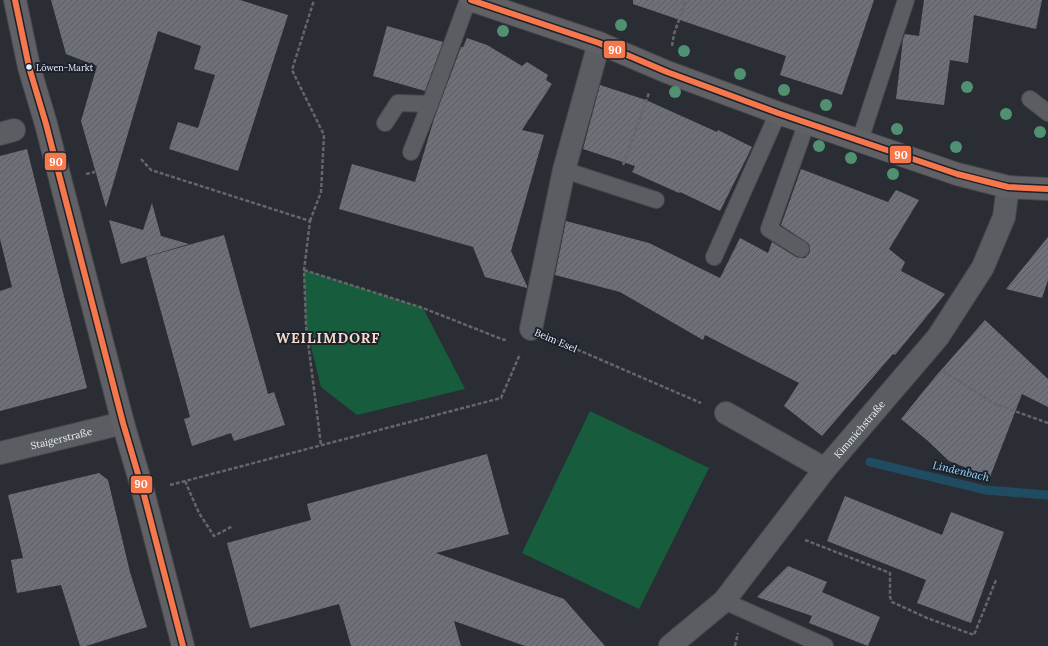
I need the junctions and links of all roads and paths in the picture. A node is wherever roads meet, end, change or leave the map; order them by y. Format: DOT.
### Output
graph roads {
  1 [pos="15,0"];
  2 [pos="314,0"];
  3 [pos="470,0"];
  4 [pos="686,0"];
  5 [pos="906,0"];
  6 [pos="599,43"];
  7 [pos="662,70"];
  8 [pos="1030,99"];
  9 [pos="430,104"];
  10 [pos="778,113"];
  11 [pos="1048,113"];
  12 [pos="806,122"];
  13 [pos="385,123"];
  14 [pos="860,140"];
  15 [pos="411,152"];
  16 [pos="141,159"];
  17 [pos="564,170"];
  18 [pos="1008,187"];
  19 [pos="615,188"];
  20 [pos="1048,189"];
  21 [pos="656,200"];
  22 [pos="310,222"];
  23 [pos="801,248"];
  24 [pos="714,257"];
  25 [pos="304,270"];
  26 [pos="531,329"];
  27 [pos="922,354"];
  28 [pos="726,413"];
  29 [pos="123,423"];
  30 [pos="1048,423"];
  31 [pos="321,445"];
  32 [pos="0,453"];
  33 [pos="825,468"];
  34 [pos="185,481"];
  35 [pos="143,491"];
  36 [pos="233,526"];
  37 [pos="778,530"];
  38 [pos="996,580"];
  39 [pos="724,601"];
  40 [pos="183,646"];
  41 [pos="670,646"];
  42 [pos="825,646"];
  1 -- 29 [label="main road"];
  2 -- 22 [label="path"];
  3 -- 6 [label="main road"];
  3 -- 9 [label="lane"];
  4 -- 7 [label="path"];
  5 -- 14 [label="lane"];
  6 -- 7 [label="main road"];
  6 -- 17 [label="street, Beim Esel"];
  7 -- 10 [label="main road"];
  7 -- 19 [label="path"];
  8 -- 11 [label="lane"];
  9 -- 13 [label="lane"];
  9 -- 15 [label="lane"];
  10 -- 12 [label="main road"];
  10 -- 24 [label="lane"];
  12 -- 14 [label="main road"];
  12 -- 23 [label="lane"];
  14 -- 18 [label="main road"];
  16 -- 22 [label="path"];
  17 -- 19 [label="lane"];
  17 -- 26 [label="street, Beim Esel"];
  18 -- 20 [label="main road"];
  18 -- 27 [label="street, Kimmichstraße"];
  19 -- 21 [label="lane"];
  22 -- 25 [label="path"];
  25 -- 26 [label="path"];
  25 -- 31 [label="path"];
  26 -- 28 [label="path, Beim Esel"];
  26 -- 31 [label="path"];
  27 -- 30 [label="path"];
  27 -- 33 [label="street, Kimmichstraße"];
  28 -- 33 [label="street"];
  29 -- 32 [label="street, Staigerstraße"];
  29 -- 35 [label="main road"];
  31 -- 34 [label="path"];
  33 -- 37 [label="street, Kimmichstraße"];
  34 -- 35 [label="path"];
  34 -- 36 [label="path"];
  35 -- 40 [label="main road"];
  37 -- 38 [label="path"];
  37 -- 39 [label="street, Kimmichstraße"];
  39 -- 41 [label="street, Kimmichstraße"];
  39 -- 42 [label="lane"];
}
